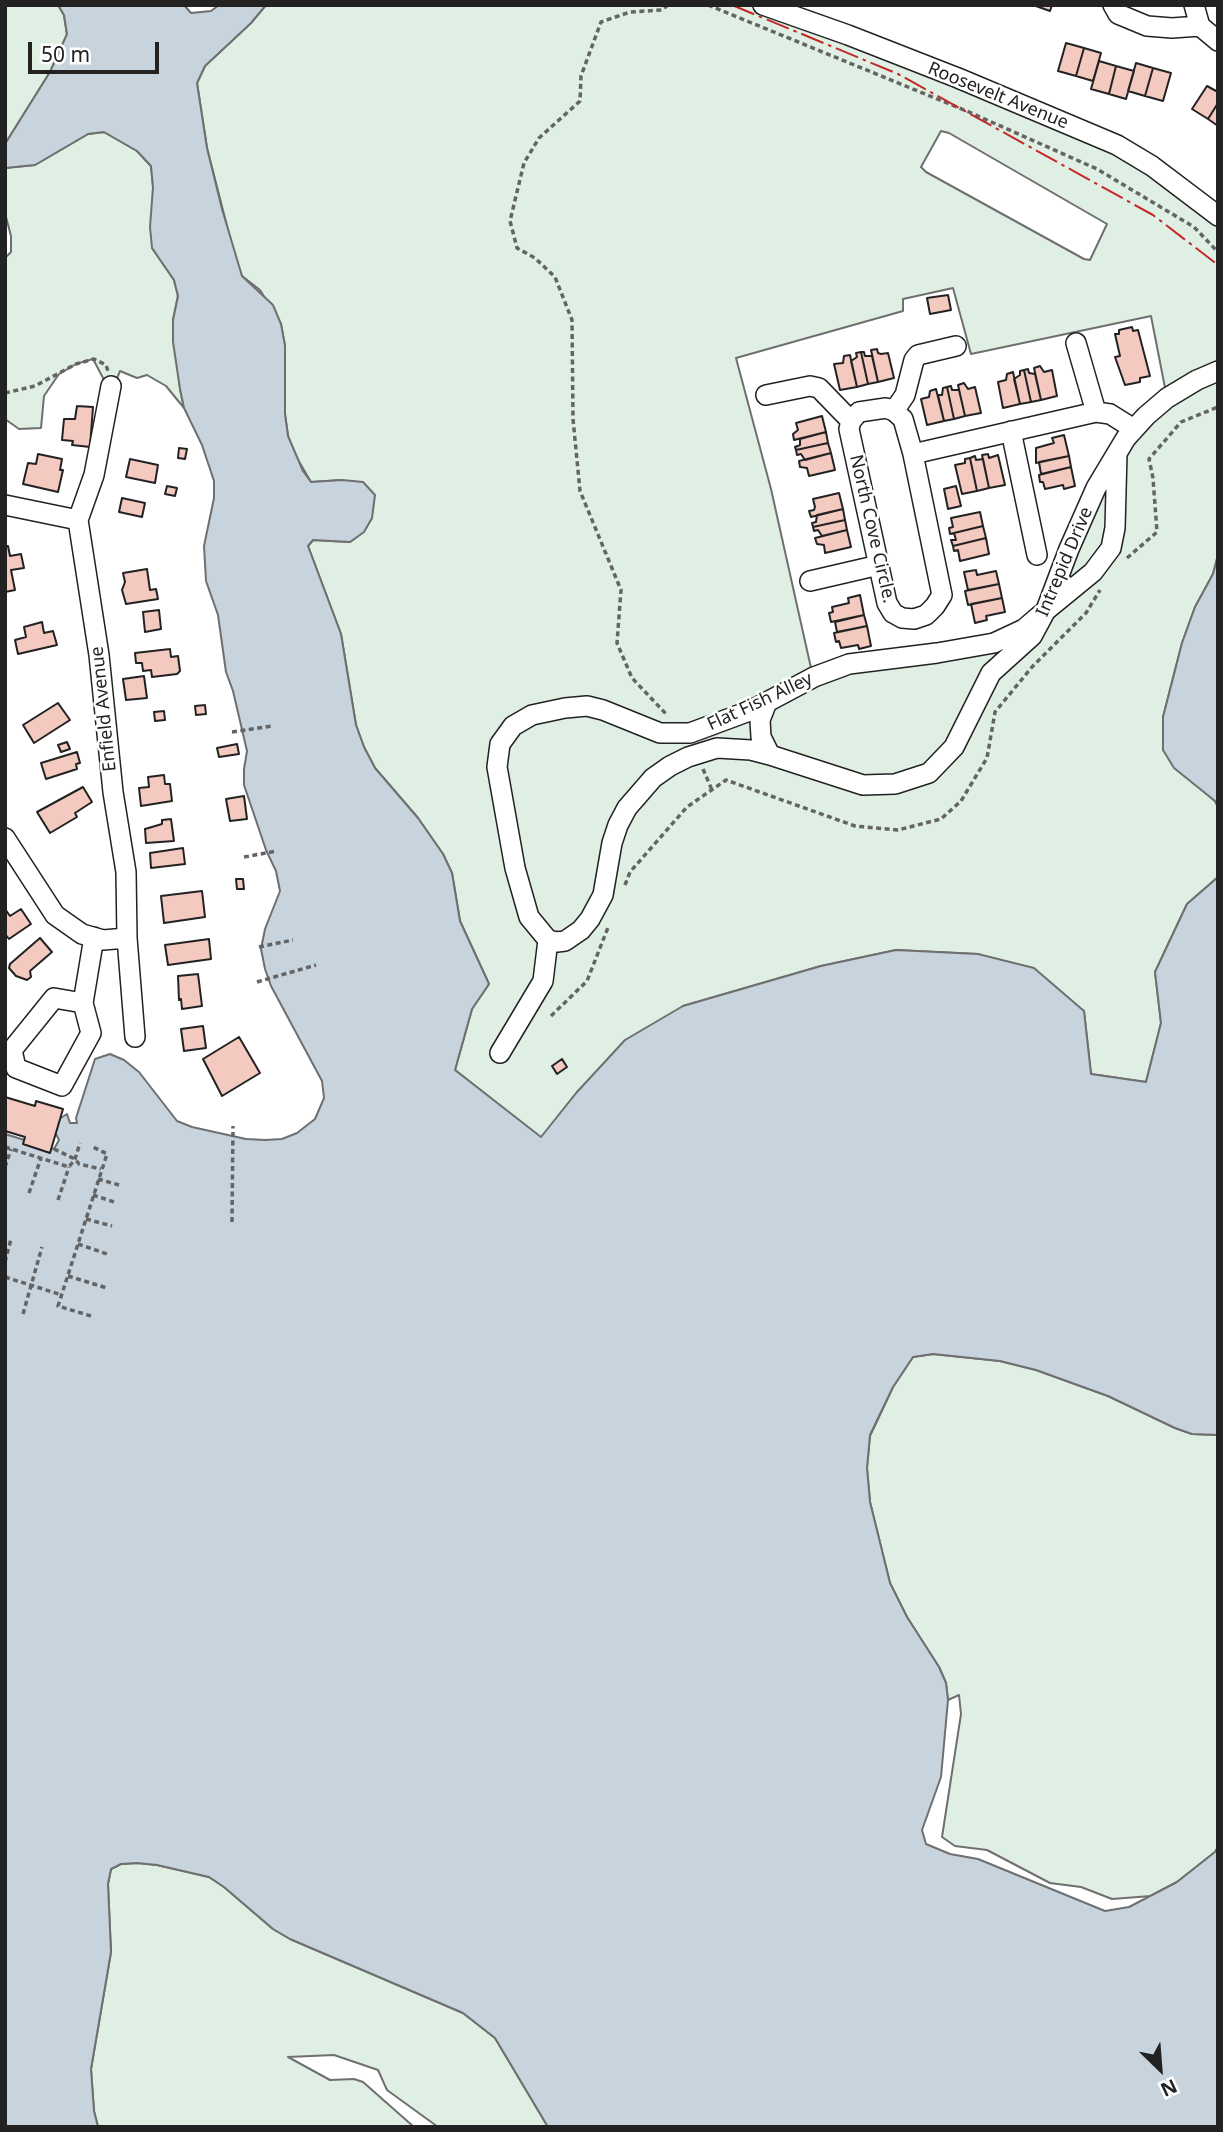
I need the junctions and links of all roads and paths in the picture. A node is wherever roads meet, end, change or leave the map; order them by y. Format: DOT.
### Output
graph roads {
  1 [pos="668,5"];
  2 [pos="708,5"];
  3 [pos="763,5"];
  4 [pos="1113,5"];
  5 [pos="1194,5"];
  6 [pos="1200,26"];
  7 [pos="1218,41"];
  8 [pos="1218,216"];
  9 [pos="1218,252"];
  10 [pos="1076,343"];
  11 [pos="957,346"];
  12 [pos="1218,372"];
  13 [pos="111,386"];
  14 [pos="5,393"];
  15 [pos="766,395"];
  16 [pos="1218,407"];
  17 [pos="894,411"];
  18 [pos="1096,412"];
  19 [pos="851,421"];
  20 [pos="1134,429"];
  21 [pos="1012,432"];
  22 [pos="1117,453"];
  23 [pos="913,454"];
  24 [pos="5,505"];
  25 [pos="78,520"];
  26 [pos="1037,555"];
  27 [pos="1123,562"];
  28 [pos="879,565"];
  29 [pos="1107,580"];
  30 [pos="810,581"];
  31 [pos="1046,610"];
  32 [pos="767,702"];
  33 [pos="272,726"];
  34 [pos="232,732"];
  35 [pos="680,734"];
  36 [pos="694,755"];
  37 [pos="770,755"];
  38 [pos="712,790"];
  39 [pos="5,838"];
  40 [pos="277,851"];
  41 [pos="244,857"];
  42 [pos="621,896"];
  43 [pos="611,920"];
  44 [pos="94,937"];
  45 [pos="127,938"];
  46 [pos="292,940"];
  47 [pos="548,940"];
  48 [pos="259,947"];
  49 [pos="316,965"];
  50 [pos="257,982"];
  51 [pos="83,1003"];
  52 [pos="551,1016"];
  53 [pos="135,1037"];
  54 [pos="500,1054"];
  55 [pos="233,1126"];
  56 [pos="80,1143"];
  57 [pos="5,1147"];
  58 [pos="93,1147"];
  59 [pos="11,1149"];
  60 [pos="54,1149"];
  61 [pos="41,1158"];
  62 [pos="75,1159"];
  63 [pos="5,1167"];
  64 [pos="69,1167"];
  65 [pos="101,1170"];
  66 [pos="98,1179"];
  67 [pos="119,1185"];
  68 [pos="29,1193"];
  69 [pos="93,1195"];
  70 [pos="58,1200"];
  71 [pos="117,1203"];
  72 [pos="86,1219"];
  73 [pos="232,1222"];
  74 [pos="113,1226"];
  75 [pos="11,1240"];
  76 [pos="78,1244"];
  77 [pos="42,1247"];
  78 [pos="110,1255"];
  79 [pos="5,1262"];
  80 [pos="68,1276"];
  81 [pos="5,1277"];
  82 [pos="32,1285"];
  83 [pos="107,1288"];
  84 [pos="62,1295"];
  85 [pos="23,1314"];
  86 [pos="91,1316"];
  1 -- 35 [label="path"];
  2 -- 9 [label="path"];
  3 -- 8 [label="street, Roosevelt Avenue"];
  4 -- 6 [label="street"];
  5 -- 6 [label="street"];
  6 -- 7 [label="street"];
  10 -- 18 [label="street"];
  11 -- 17 [label="street"];
  12 -- 20 [label="street, Intrepid Drive"];
  13 -- 14 [label="path"];
  13 -- 25 [label="street, Enfield Avenue"];
  15 -- 19 [label="street"];
  16 -- 27 [label="path"];
  17 -- 19 [label="street"];
  17 -- 23 [label="street, North Cove Circle."];
  18 -- 20 [label="street"];
  18 -- 21 [label="street"];
  19 -- 28 [label="street, North Cove Circle."];
  20 -- 22 [label="street, Intrepid Drive"];
  21 -- 23 [label="street"];
  21 -- 26 [label="street"];
  22 -- 31 [label="street, Intrepid Drive"];
  22 -- 31 [label="street, Flat Fish Alley"];
  23 -- 28 [label="street, North Cove Circle."];
  24 -- 25 [label="street"];
  25 -- 45 [label="street, Enfield Avenue"];
  28 -- 30 [label="street"];
  29 -- 38 [label="path"];
  31 -- 32 [label="street, Flat Fish Alley"];
  31 -- 37 [label="street, Intrepid Drive"];
  32 -- 35 [label="street, Flat Fish Alley"];
  32 -- 37 [label="street"];
  33 -- 34 [label="path"];
  35 -- 47 [label="street, Flat Fish Alley"];
  36 -- 37 [label="street, Intrepid Drive"];
  36 -- 38 [label="path"];
  36 -- 47 [label="street, Intrepid Drive"];
  38 -- 42 [label="path"];
  39 -- 44 [label="street"];
  40 -- 41 [label="path"];
  43 -- 52 [label="path"];
  44 -- 45 [label="street"];
  44 -- 51 [label="street"];
  45 -- 53 [label="street, Enfield Avenue"];
  46 -- 48 [label="path"];
  47 -- 54 [label="street"];
  49 -- 50 [label="path"];
  51 -- 51 [label="street"];
  55 -- 73 [label="path"];
  56 -- 62 [label="path"];
  57 -- 59 [label="path"];
  58 -- 65 [label="path"];
  59 -- 61 [label="path"];
  59 -- 63 [label="path"];
  60 -- 62 [label="path"];
  61 -- 64 [label="path"];
  61 -- 68 [label="path"];
  62 -- 64 [label="path"];
  62 -- 65 [label="path"];
  64 -- 70 [label="path"];
  65 -- 66 [label="path"];
  66 -- 67 [label="path"];
  66 -- 69 [label="path"];
  69 -- 71 [label="path"];
  69 -- 72 [label="path"];
  72 -- 74 [label="path"];
  72 -- 76 [label="path"];
  75 -- 79 [label="path"];
  76 -- 78 [label="path"];
  76 -- 80 [label="path"];
  77 -- 82 [label="path"];
  80 -- 83 [label="path"];
  80 -- 84 [label="path"];
  81 -- 82 [label="path"];
  82 -- 84 [label="path"];
  82 -- 85 [label="path"];
  84 -- 86 [label="path"];
}
